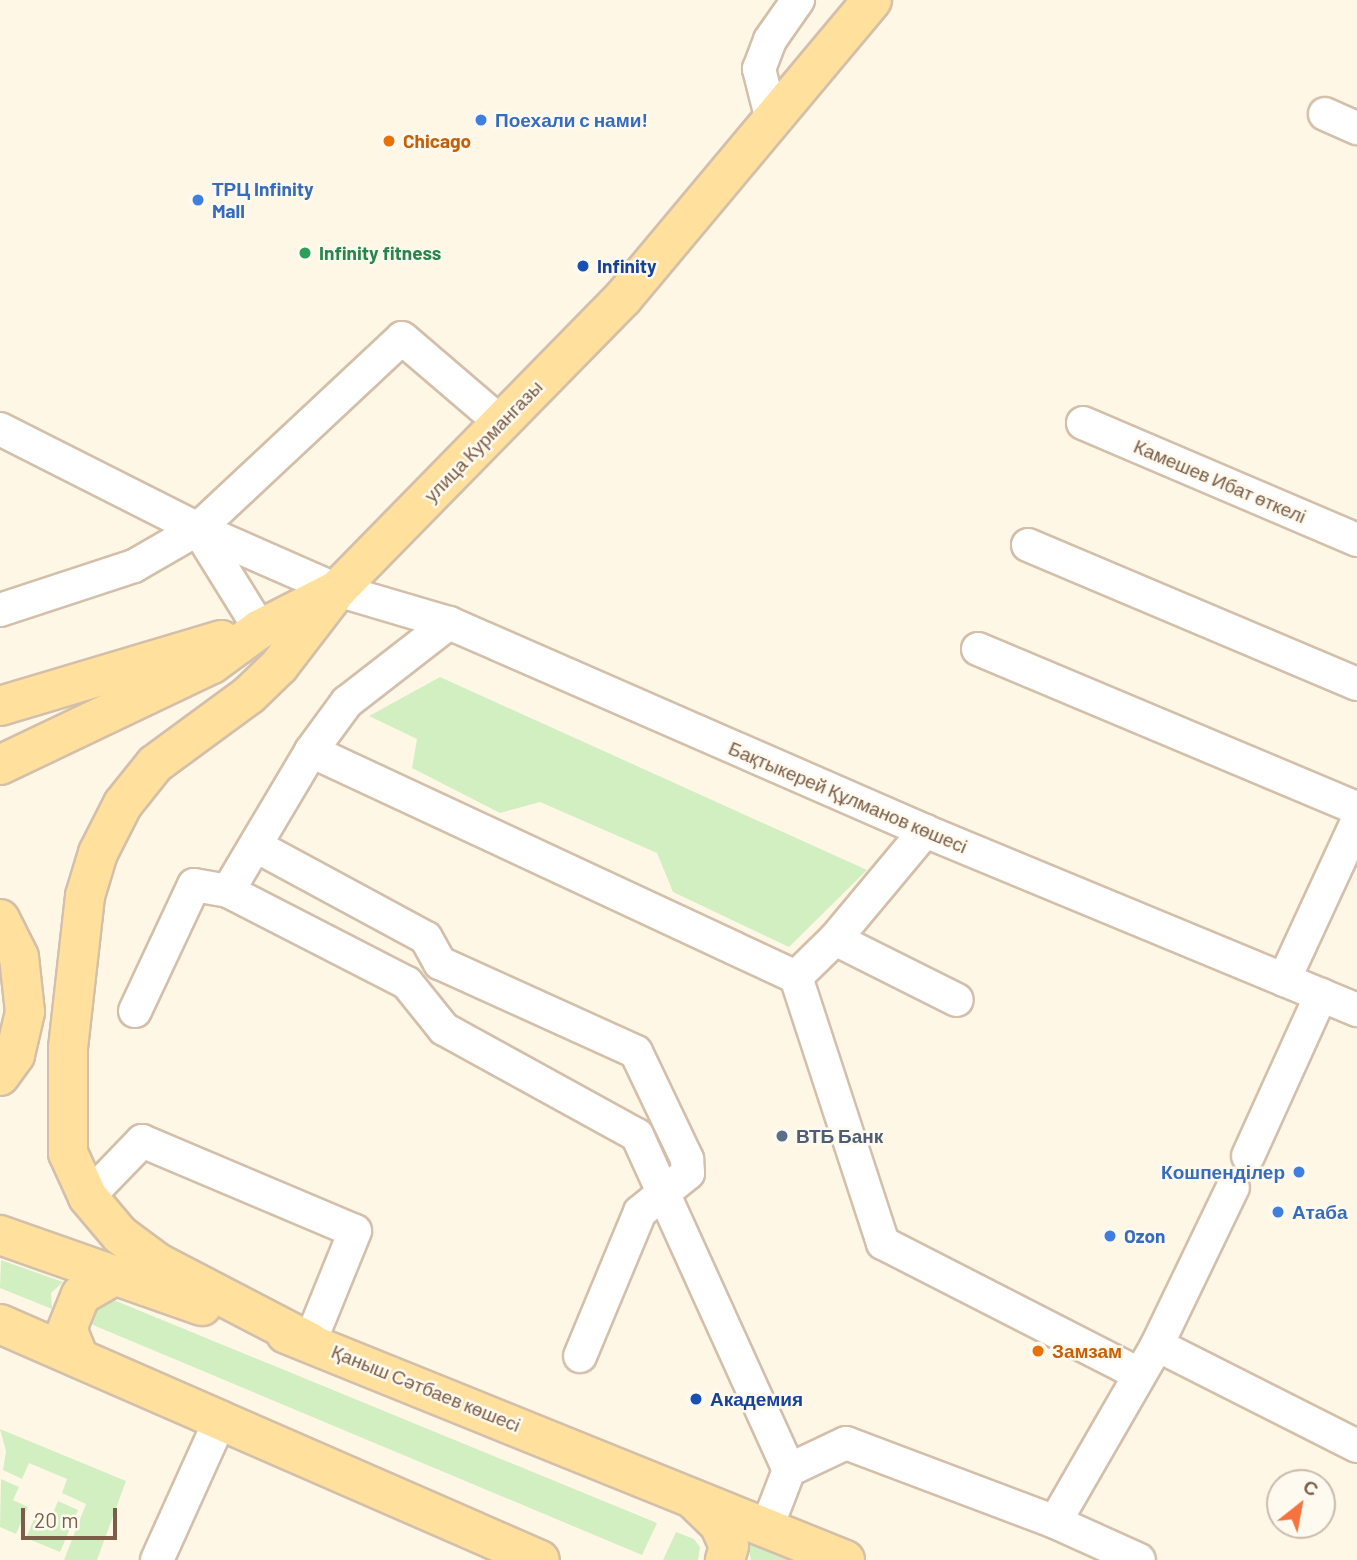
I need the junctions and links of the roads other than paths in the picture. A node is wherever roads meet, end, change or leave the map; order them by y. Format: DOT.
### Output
graph roads {
  1 [pos="798,0"];
  2 [pos="872,0"];
  3 [pos="1325,114"];
  4 [pos="772,120"];
  5 [pos="1357,128"];
  6 [pos="500,422"];
  7 [pos="1083,423"];
  8 [pos="0,429"];
  9 [pos="198,529"];
  10 [pos="1357,540"];
  11 [pos="1028,545"];
  12 [pos="337,590"];
  13 [pos="0,610"];
  14 [pos="449,623"];
  15 [pos="260,629"];
  16 [pos="978,649"];
  17 [pos="1357,684"];
  18 [pos="0,706"];
  19 [pos="311,751"];
  20 [pos="0,765"];
  21 [pos="1357,808"];
  22 [pos="1357,822"];
  23 [pos="925,831"];
  24 [pos="256,846"];
  25 [pos="228,891"];
  26 [pos="0,919"];
  27 [pos="835,939"];
  28 [pos="796,977"];
  29 [pos="1284,980"];
  30 [pos="1321,995"];
  31 [pos="957,1000"];
  32 [pos="1357,1010"];
  33 [pos="135,1011"];
  34 [pos="0,1076"];
  35 [pos="1248,1156"];
  36 [pos="1233,1187"];
  37 [pos="663,1195"];
  38 [pos="88,1198"];
  39 [pos="0,1235"];
  40 [pos="112,1277"];
  41 [pos="0,1324"];
  42 [pos="310,1342"];
  43 [pos="1157,1345"];
  44 [pos="580,1356"];
  45 [pos="79,1358"];
  46 [pos="1137,1373"];
  47 [pos="220,1418"];
  48 [pos="1357,1446"];
  49 [pos="789,1470"];
  50 [pos="687,1494"];
  51 [pos="1055,1522"];
  52 [pos="767,1527"];
  53 [pos="157,1560"];
  54 [pos="540,1560"];
  55 [pos="725,1560"];
  56 [pos="845,1560"];
  57 [pos="1139,1560"];
  1 -- 4 [label="street"];
  2 -- 4 [label="main road, улица Курмангазы"];
  3 -- 5 [label="street"];
  4 -- 6 [label="main road, улица Курмангазы"];
  6 -- 9 [label="street"];
  6 -- 12 [label="main road, улица Курмангазы"];
  7 -- 10 [label="street, Камешев Ибат өткелі"];
  8 -- 9 [label="street, Бақтыкерей Құлманов көшесі"];
  9 -- 12 [label="street, Бақтыкерей Құлманов көшесі"];
  9 -- 13 [label="street"];
  9 -- 15 [label="street"];
  11 -- 17 [label="street"];
  12 -- 14 [label="street, Бақтыкерей Құлманов көшесі"];
  12 -- 15 [label="main road, улица Курмангазы"];
  12 -- 38 [label="main road"];
  14 -- 19 [label="street"];
  14 -- 23 [label="street, Бақтыкерей Құлманов көшесі"];
  15 -- 18 [label="main road"];
  15 -- 20 [label="main road, улица Курмангазы"];
  16 -- 21 [label="street"];
  19 -- 24 [label="street"];
  19 -- 28 [label="street"];
  22 -- 29 [label="street"];
  23 -- 27 [label="street"];
  23 -- 29 [label="street, Бақтыкерей Құлманов көшесі"];
  24 -- 25 [label="street"];
  24 -- 37 [label="street"];
  25 -- 33 [label="street"];
  25 -- 37 [label="street"];
  26 -- 34 [label="main road"];
  27 -- 28 [label="street"];
  27 -- 31 [label="street"];
  28 -- 46 [label="street"];
  29 -- 30 [label="street, Бақтыкерей Құлманов көшесі"];
  30 -- 32 [label="street, Бақтыкерей Құлманов көшесі"];
  30 -- 35 [label="street"];
  36 -- 43 [label="street"];
  37 -- 44 [label="street"];
  37 -- 49 [label="street"];
  38 -- 42 [label="main road"];
  38 -- 42 [label="street"];
  39 -- 40 [label="main road, Қаныш Сәтбаев көшесі"];
  40 -- 42 [label="main road, Қаныш Сәтбаев көшесі"];
  40 -- 45 [label="main road"];
  41 -- 45 [label="main road"];
  42 -- 50 [label="main road, Қаныш Сәтбаев көшесі"];
  43 -- 46 [label="street"];
  43 -- 48 [label="street"];
  45 -- 47 [label="main road"];
  46 -- 51 [label="street"];
  47 -- 53 [label="street"];
  47 -- 54 [label="main road"];
  49 -- 51 [label="street"];
  49 -- 52 [label="street"];
  50 -- 52 [label="main road, Қаныш Сәтбаев көшесі"];
  50 -- 55 [label="main road"];
  51 -- 57 [label="street"];
  52 -- 56 [label="main road, Қаныш Сәтбаев көшесі"];
}
